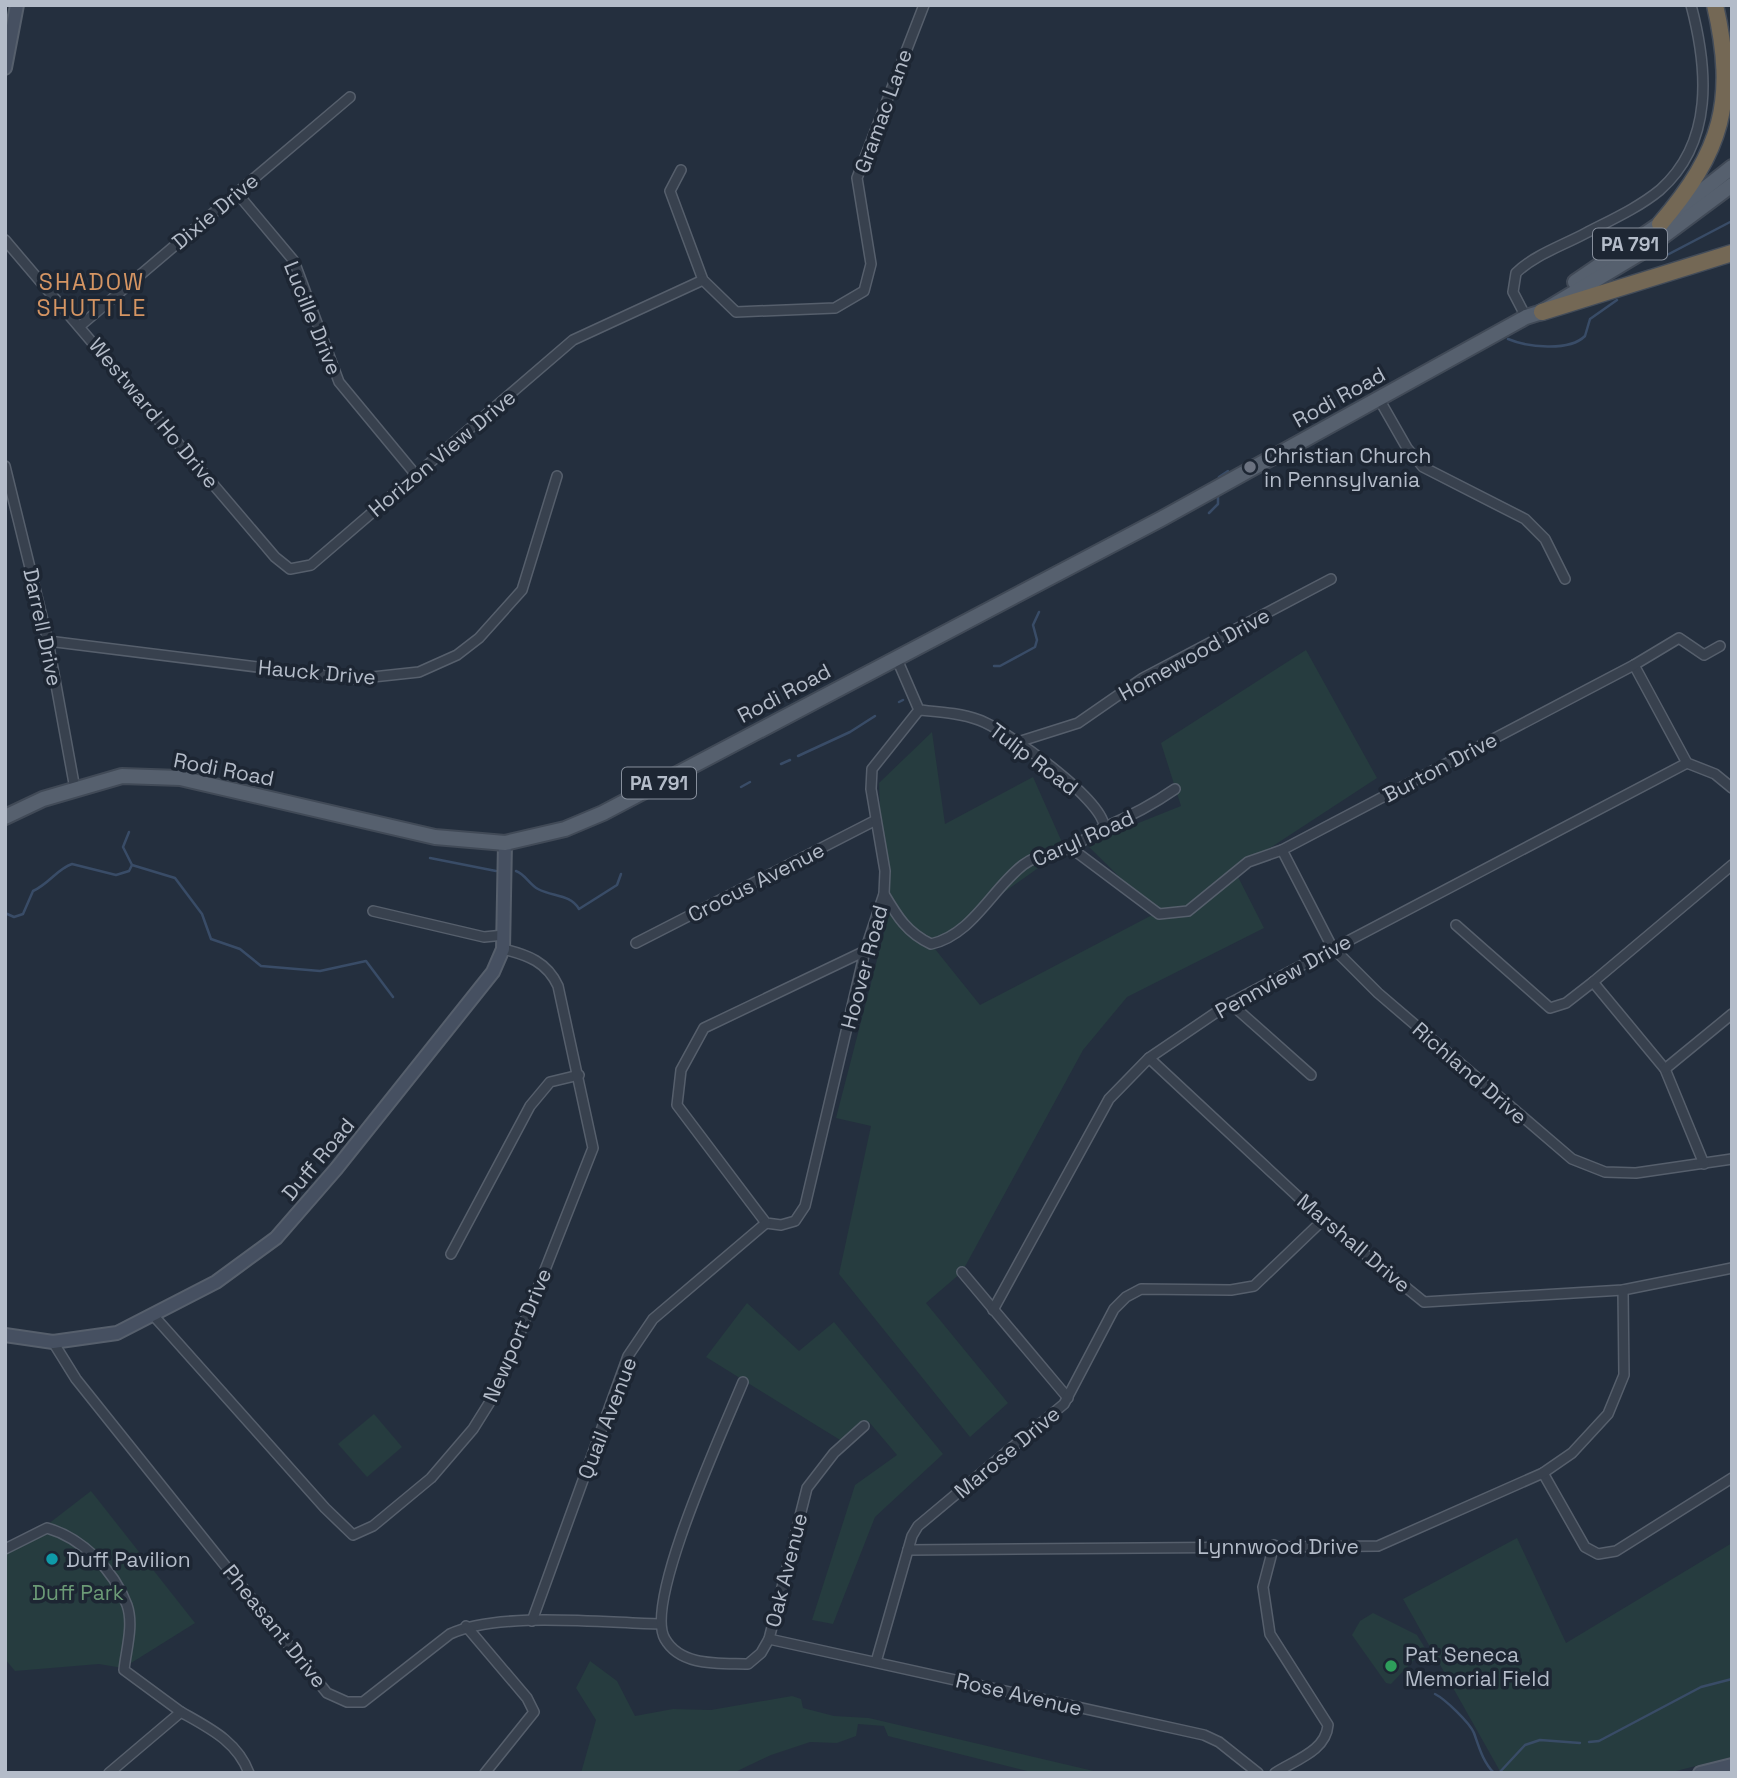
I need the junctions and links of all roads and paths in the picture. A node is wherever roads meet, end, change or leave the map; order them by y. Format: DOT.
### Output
graph roads {
  1 [pos="17,5"];
  2 [pos="924,5"];
  3 [pos="1691,5"];
  4 [pos="1716,5"];
  5 [pos="5,68"];
  6 [pos="350,97"];
  7 [pos="1732,167"];
  8 [pos="681,170"];
  9 [pos="1732,185"];
  10 [pos="237,193"];
  11 [pos="1660,224"];
  12 [pos="5,240"];
  13 [pos="1732,253"];
  14 [pos="703,280"];
  15 [pos="1534,315"];
  16 [pos="80,326"];
  17 [pos="1379,399"];
  18 [pos="5,466"];
  19 [pos="416,475"];
  20 [pos="557,476"];
  21 [pos="311,565"];
  22 [pos="1331,579"];
  23 [pos="1565,579"];
  24 [pos="48,641"];
  25 [pos="1720,646"];
  26 [pos="896,657"];
  27 [pos="1634,665"];
  28 [pos="919,710"];
  29 [pos="1018,742"];
  30 [pos="1687,763"];
  31 [pos="1732,788"];
  32 [pos="75,789"];
  33 [pos="1175,789"];
  34 [pos="5,817"];
  35 [pos="876,820"];
  36 [pos="1104,827"];
  37 [pos="505,843"];
  38 [pos="1071,848"];
  39 [pos="1282,850"];
  40 [pos="1732,865"];
  41 [pos="884,894"];
  42 [pos="373,911"];
  43 [pos="1456,925"];
  44 [pos="504,935"];
  45 [pos="636,943"];
  46 [pos="1332,947"];
  47 [pos="503,949"];
  48 [pos="865,951"];
  49 [pos="1593,982"];
  50 [pos="1230,1003"];
  51 [pos="1732,1014"];
  52 [pos="1149,1058"];
  53 [pos="1665,1069"];
  54 [pos="579,1075"];
  55 [pos="1311,1075"];
  56 [pos="1732,1159"];
  57 [pos="1704,1164"];
  58 [pos="1323,1220"];
  59 [pos="766,1223"];
  60 [pos="451,1254"];
  61 [pos="1732,1268"];
  62 [pos="962,1272"];
  63 [pos="1623,1290"];
  64 [pos="993,1310"];
  65 [pos="153,1315"];
  66 [pos="5,1335"];
  67 [pos="53,1342"];
  68 [pos="743,1382"];
  69 [pos="1069,1398"];
  70 [pos="864,1426"];
  71 [pos="1543,1472"];
  72 [pos="1732,1478"];
  73 [pos="1274,1545"];
  74 [pos="5,1549"];
  75 [pos="908,1550"];
  76 [pos="532,1621"];
  77 [pos="660,1624"];
  78 [pos="466,1626"];
  79 [pos="769,1639"];
  80 [pos="876,1662"];
  81 [pos="181,1712"];
  82 [pos="1732,1765"];
  83 [pos="109,1773"];
  84 [pos="249,1773"];
  85 [pos="485,1773"];
  86 [pos="1258,1773"];
  87 [pos="1275,1773"];
  88 [pos="1700,1773"];
  1 -- 5 [label="street"];
  2 -- 14 [label="street, Gramac Lane"];
  3 -- 15 [label="street"];
  4 -- 11 [label="highway"];
  6 -- 10 [label="street, Dixie Drive"];
  7 -- 11 [label="main road, Rodi Road / PA 791"];
  8 -- 14 [label="street, Gramac Lane"];
  9 -- 15 [label="main road, Rodi Road / PA 791"];
  10 -- 16 [label="street, Dixie Drive"];
  10 -- 19 [label="street, Lucille Drive"];
  11 -- 15 [label="main road, Rodi Road / PA 791"];
  12 -- 16 [label="street, Westward Ho Drive"];
  13 -- 15 [label="highway"];
  14 -- 19 [label="street, Horizon View Drive"];
  15 -- 17 [label="main road, Rodi Road / PA 791"];
  16 -- 21 [label="street, Westward Ho Drive"];
  17 -- 23 [label="street"];
  17 -- 26 [label="main road, Rodi Road / PA 791"];
  18 -- 24 [label="street, Darrell Drive"];
  19 -- 21 [label="street, Horizon View Drive"];
  20 -- 24 [label="street, Hauck Drive"];
  22 -- 29 [label="street, Homewood Drive"];
  24 -- 32 [label="street, Darrell Drive"];
  25 -- 27 [label="street, Burton Drive"];
  26 -- 28 [label="street"];
  26 -- 37 [label="main road, Rodi Road / PA 791"];
  27 -- 30 [label="street"];
  27 -- 39 [label="street, Burton Drive"];
  28 -- 29 [label="street, Tulip Road"];
  28 -- 35 [label="street, Hoover Road"];
  29 -- 36 [label="street, Tulip Road"];
  30 -- 31 [label="street"];
  30 -- 46 [label="street, Pennview Drive"];
  32 -- 34 [label="main road, Rodi Road / PA 791"];
  32 -- 37 [label="main road, Rodi Road / PA 791"];
  33 -- 36 [label="street, Caryl Road"];
  35 -- 41 [label="street, Hoover Road"];
  35 -- 45 [label="street, Crocus Avenue"];
  36 -- 38 [label="street, Caryl Road"];
  37 -- 44 [label="street, Duff Road"];
  38 -- 39 [label="street, Burton Drive"];
  38 -- 41 [label="street, Caryl Road"];
  39 -- 46 [label="street, Richland Drive"];
  40 -- 49 [label="street"];
  41 -- 48 [label="street, Hoover Road"];
  42 -- 44 [label="street"];
  43 -- 49 [label="street"];
  44 -- 47 [label="street, Duff Road"];
  46 -- 50 [label="street, Pennview Drive"];
  46 -- 57 [label="street, Richland Drive"];
  47 -- 54 [label="street, Newport Drive"];
  47 -- 65 [label="street, Duff Road"];
  48 -- 59 [label="street, Hoover Road"];
  48 -- 59 [label="street"];
  49 -- 53 [label="street"];
  50 -- 52 [label="street, Pennview Drive"];
  50 -- 55 [label="street"];
  51 -- 53 [label="street"];
  52 -- 58 [label="street, Marshall Drive"];
  52 -- 64 [label="street, Pennview Drive"];
  53 -- 57 [label="street"];
  54 -- 60 [label="street"];
  54 -- 65 [label="street, Newport Drive"];
  56 -- 57 [label="street, Richland Drive"];
  58 -- 63 [label="street, Marshall Drive"];
  58 -- 69 [label="street, Marose Drive"];
  59 -- 76 [label="street, Quail Avenue"];
  61 -- 63 [label="street, Marshall Drive"];
  62 -- 64 [label="street"];
  63 -- 71 [label="street, Lynnwood Drive"];
  64 -- 69 [label="street"];
  65 -- 67 [label="street, Duff Road"];
  66 -- 67 [label="street, Duff Road"];
  67 -- 78 [label="street, Pheasant Drive"];
  68 -- 77 [label="street"];
  69 -- 75 [label="street, Marose Drive"];
  70 -- 79 [label="street, Oak Avenue"];
  71 -- 72 [label="street"];
  71 -- 73 [label="street, Lynnwood Drive"];
  73 -- 75 [label="street, Lynnwood Drive"];
  73 -- 87 [label="street"];
  74 -- 81 [label="street"];
  75 -- 80 [label="street, Marose Drive"];
  76 -- 77 [label="street, Pheasant Drive"];
  76 -- 78 [label="street, Pheasant Drive"];
  77 -- 79 [label="street, Oak Avenue"];
  78 -- 85 [label="street"];
  79 -- 80 [label="street, Rose Avenue"];
  80 -- 86 [label="street, Rose Avenue"];
  81 -- 83 [label="street"];
  81 -- 84 [label="street"];
  82 -- 88 [label="street"];
}
